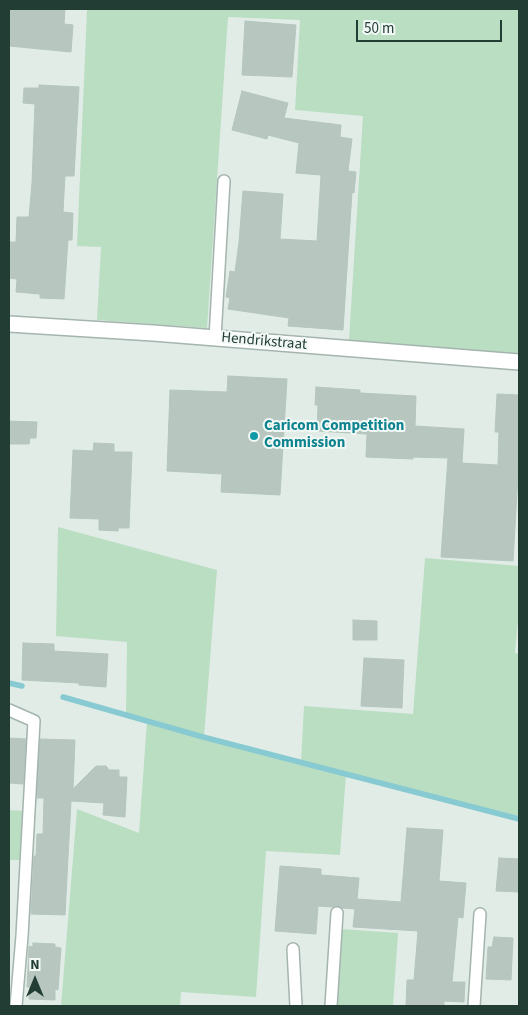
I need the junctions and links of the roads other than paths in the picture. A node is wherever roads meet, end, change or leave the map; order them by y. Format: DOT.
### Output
graph roads {
  1 [pos="224,181"];
  2 [pos="9,324"];
  3 [pos="215,338"];
  4 [pos="519,362"];
  5 [pos="9,710"];
  6 [pos="337,912"];
  7 [pos="480,914"];
  8 [pos="292,949"];
  9 [pos="16,1006"];
  10 [pos="296,1006"];
  11 [pos="331,1006"];
  12 [pos="474,1006"];
  1 -- 3 [label="lane"];
  2 -- 3 [label="street, Hendrikstraat"];
  3 -- 4 [label="street, Hendrikstraat"];
  5 -- 9 [label="lane"];
  6 -- 11 [label="lane"];
  7 -- 12 [label="lane"];
  8 -- 10 [label="lane"];
}
